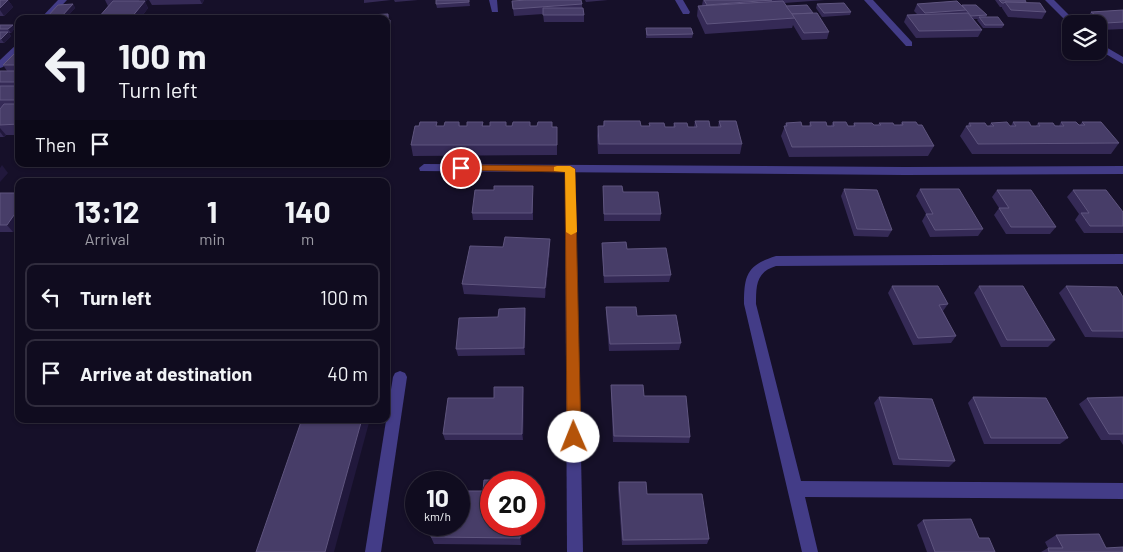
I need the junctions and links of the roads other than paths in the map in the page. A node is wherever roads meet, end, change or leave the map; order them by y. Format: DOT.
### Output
graph roads {
  1 [pos="63,0"];
  2 [pos="493,0"];
  3 [pos="679,0"];
  4 [pos="868,0"];
  5 [pos="1049,0"];
  6 [pos="495,10"];
  7 [pos="686,12"];
  8 [pos="48,15"];
  9 [pos="1065,15"];
  10 [pos="909,44"];
  11 [pos="15,49"];
  12 [pos="1107,53"];
  13 [pos="1123,61"];
  14 [pos="0,65"];
  15 [pos="424,168"];
  16 [pos="570,169"];
  17 [pos="1123,170"];
  18 [pos="1123,259"];
  19 [pos="400,377"];
  20 [pos="795,489"];
  21 [pos="1123,492"];
  22 [pos="373,552"];
  23 [pos="575,552"];
  24 [pos="810,552"];
  1 -- 8 [label="street"];
  2 -- 6 [label="street"];
  3 -- 7 [label="street"];
  4 -- 10 [label="street"];
  5 -- 9 [label="street"];
  11 -- 14 [label="street"];
  12 -- 13 [label="street"];
  15 -- 16 [label="street"];
  16 -- 17 [label="street"];
  16 -- 23 [label="street"];
  18 -- 20 [label="street"];
  19 -- 22 [label="street"];
  20 -- 21 [label="street"];
  20 -- 24 [label="street"];
}
